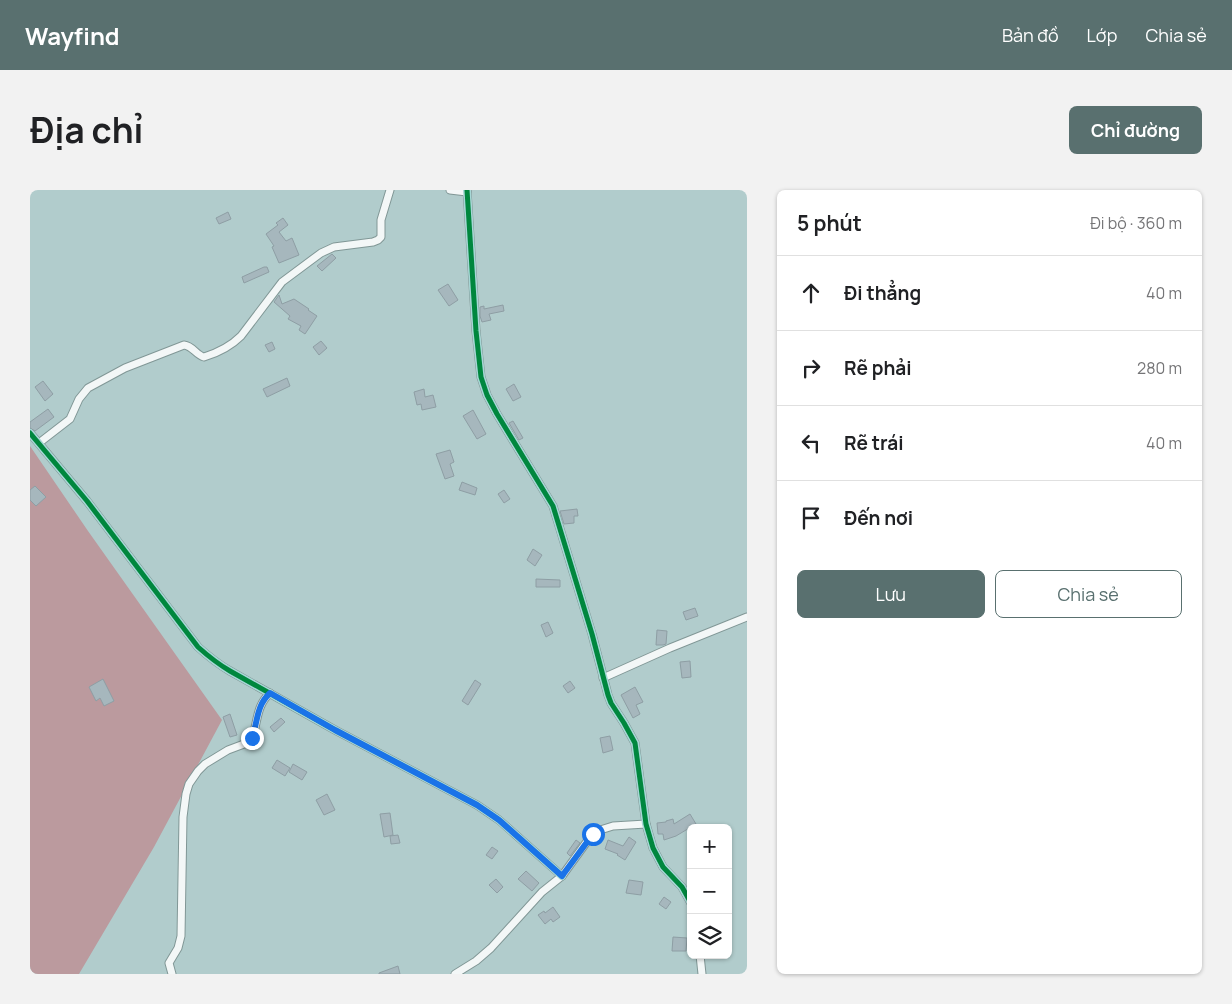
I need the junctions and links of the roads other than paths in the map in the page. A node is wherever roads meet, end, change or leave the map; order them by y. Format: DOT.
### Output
graph roads {
  1 [pos="390,190"];
  2 [pos="450,190"];
  3 [pos="467,191"];
  4 [pos="30,433"];
  5 [pos="39,444"];
  6 [pos="747,617"];
  7 [pos="603,678"];
  8 [pos="270,693"];
  9 [pos="646,824"];
  10 [pos="562,876"];
  11 [pos="687,895"];
  12 [pos="700,959"];
  13 [pos="172,974"];
  14 [pos="455,974"];
  15 [pos="702,974"];
  1 -- 5 [label="street"];
  2 -- 3 [label="street"];
  3 -- 7 [label="street"];
  4 -- 5 [label="street"];
  5 -- 8 [label="street"];
  6 -- 7 [label="street"];
  7 -- 9 [label="street"];
  8 -- 10 [label="street"];
  8 -- 13 [label="street"];
  9 -- 10 [label="street"];
  9 -- 11 [label="street"];
  10 -- 14 [label="street"];
  12 -- 15 [label="street"];
}
